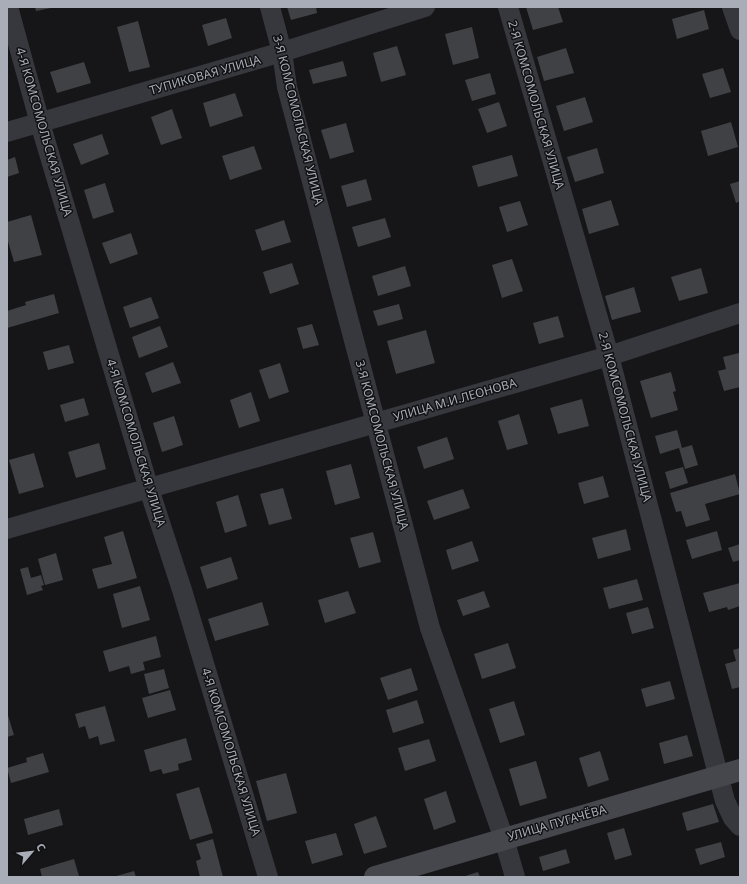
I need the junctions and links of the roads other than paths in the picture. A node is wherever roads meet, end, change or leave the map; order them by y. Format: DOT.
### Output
graph roads {
  1 [pos="8,7"];
  2 [pos="270,7"];
  3 [pos="425,7"];
  4 [pos="508,7"];
  5 [pos="732,7"];
  6 [pos="740,30"];
  7 [pos="282,52"];
  8 [pos="40,124"];
  9 [pos="7,132"];
  10 [pos="740,313"];
  11 [pos="609,356"];
  12 [pos="376,423"];
  13 [pos="149,489"];
  14 [pos="7,529"];
  15 [pos="740,770"];
  16 [pos="718,776"];
  17 [pos="740,826"];
  18 [pos="504,838"];
  19 [pos="268,877"];
  20 [pos="375,877"];
  21 [pos="515,877"];
  1 -- 8 [label="street, 4-Я КОМСОМОЛЬСКАЯ УЛИЦА"];
  2 -- 7 [label="street, 3-Я КОМСОМОЛЬСКАЯ УЛИЦА"];
  3 -- 7 [label="street, ТУПИКОВАЯ УЛИЦА"];
  4 -- 11 [label="street, 2-Я КОМСОМОЛЬСКАЯ УЛИЦА"];
  5 -- 6 [label="street"];
  7 -- 8 [label="street, ТУПИКОВАЯ УЛИЦА"];
  7 -- 12 [label="street, 3-Я КОМСОМОЛЬСКАЯ УЛИЦА"];
  8 -- 9 [label="street, ТУПИКОВАЯ УЛИЦА"];
  8 -- 13 [label="street, 4-Я КОМСОМОЛЬСКАЯ УЛИЦА"];
  10 -- 11 [label="street, УЛИЦА М.И.ЛЕОНОВА"];
  11 -- 12 [label="street, УЛИЦА М.И.ЛЕОНОВА"];
  11 -- 16 [label="street, 2-Я КОМСОМОЛЬСКАЯ УЛИЦА"];
  12 -- 13 [label="street, УЛИЦА М.И.ЛЕОНОВА"];
  12 -- 18 [label="street, 3-Я КОМСОМОЛЬСКАЯ УЛИЦА"];
  13 -- 14 [label="street, УЛИЦА М.И.ЛЕОНОВА"];
  13 -- 19 [label="street, 4-Я КОМСОМОЛЬСКАЯ УЛИЦА"];
  15 -- 16 [label="main road, УЛИЦА ПУГАЧЁВА"];
  16 -- 17 [label="street, 2-Я КОМСОМОЛЬСКАЯ УЛИЦА"];
  16 -- 18 [label="main road, УЛИЦА ПУГАЧЁВА"];
  18 -- 20 [label="main road, УЛИЦА ПУГАЧЁВА"];
  18 -- 21 [label="street, 3-Я КОМСОМОЛЬСКАЯ УЛИЦА"];
}
